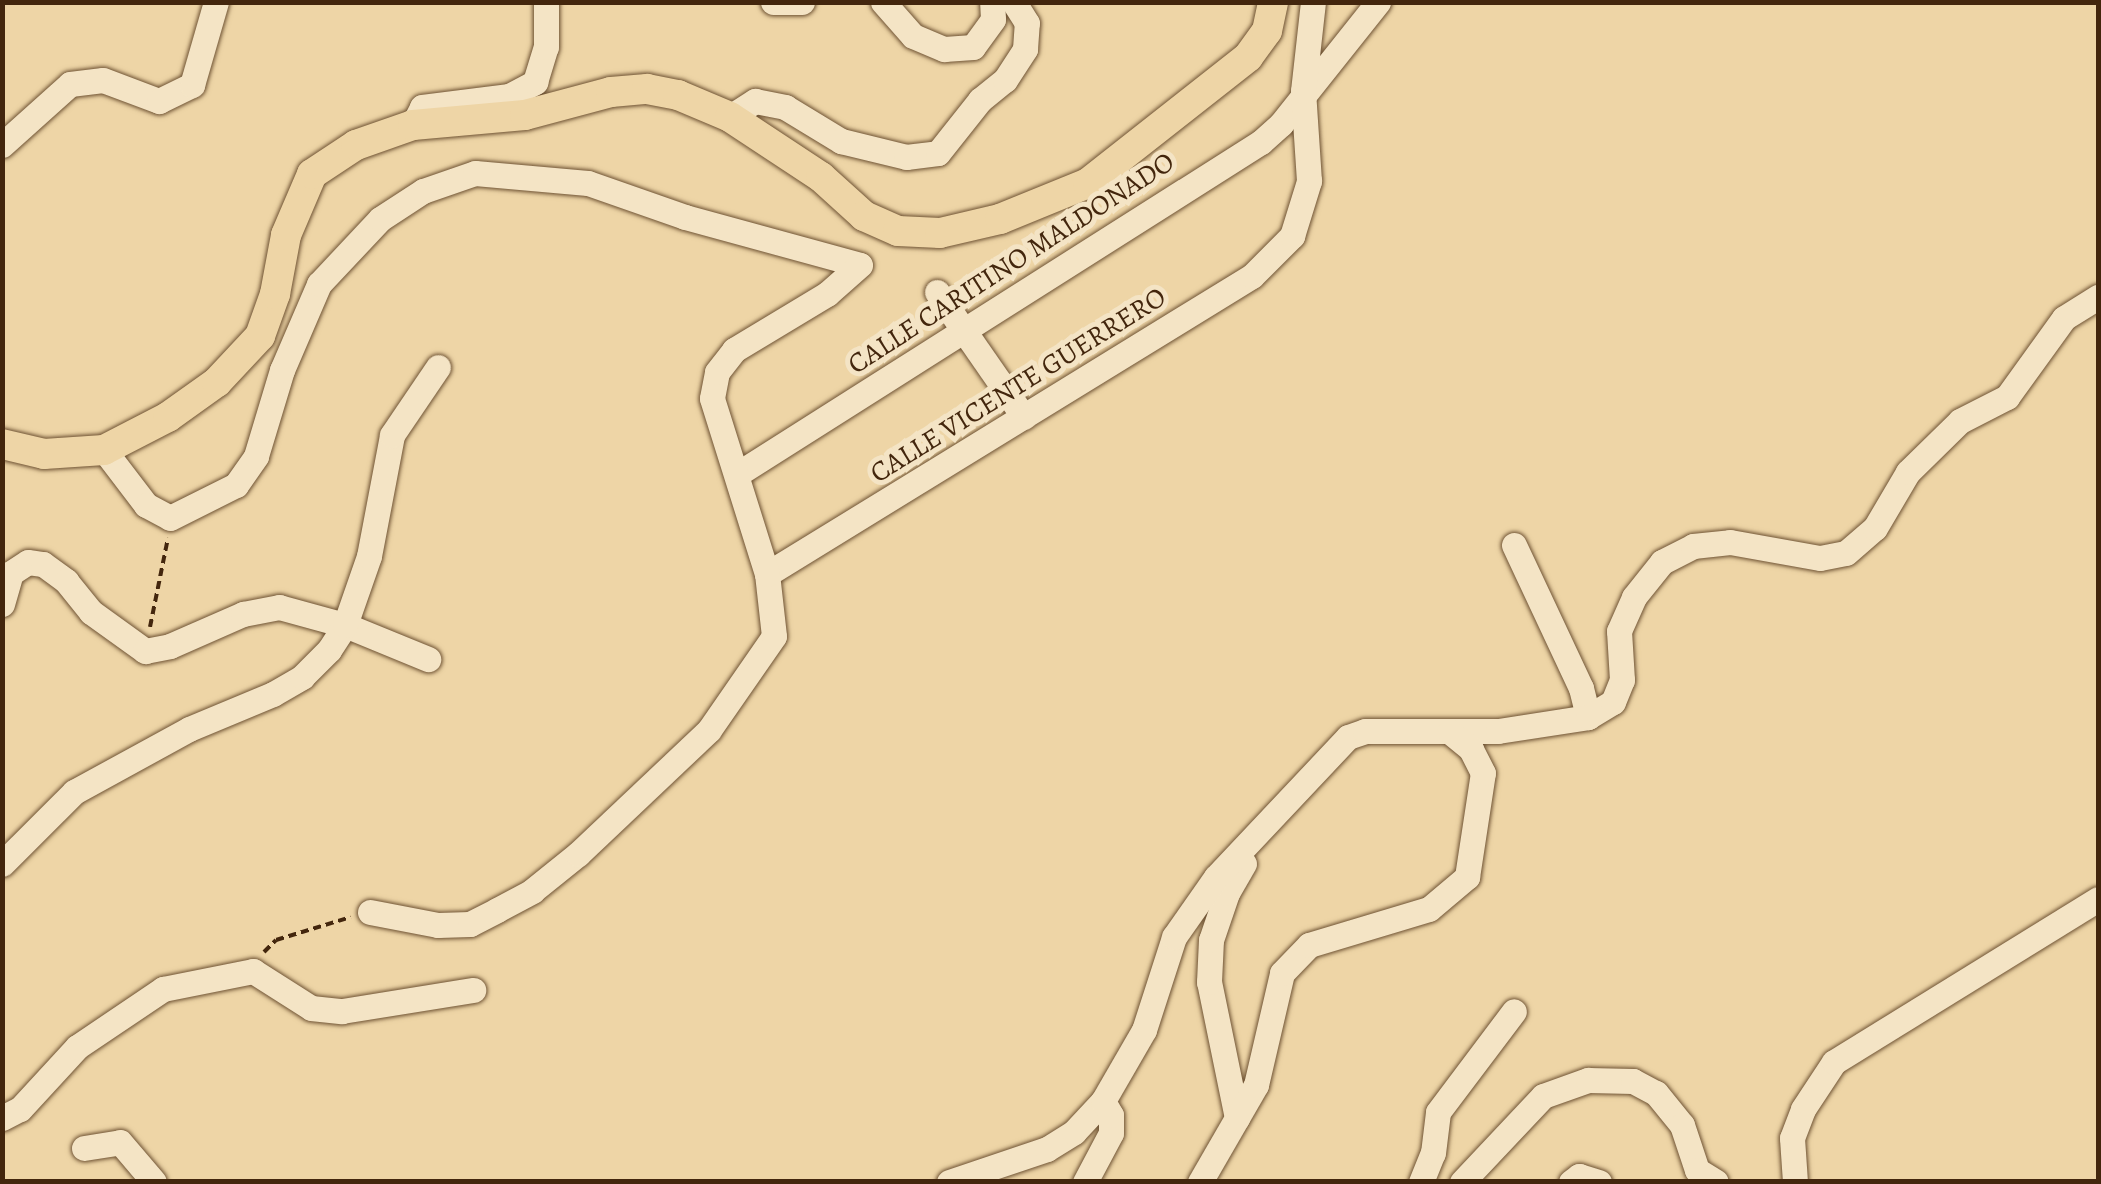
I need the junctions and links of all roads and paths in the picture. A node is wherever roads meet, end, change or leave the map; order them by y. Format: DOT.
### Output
graph roads {
  1 [pos="216,2"];
  2 [pos="546,2"];
  3 [pos="773,2"];
  4 [pos="802,2"];
  5 [pos="883,2"];
  6 [pos="992,2"];
  7 [pos="1014,2"];
  8 [pos="1273,2"];
  9 [pos="1314,2"];
  10 [pos="1378,2"];
  11 [pos="1303,91"];
  12 [pos="730,117"];
  13 [pos="412,126"];
  14 [pos="2,144"];
  15 [pos="937,292"];
  16 [pos="2098,297"];
  17 [pos="965,329"];
  18 [pos="438,367"];
  19 [pos="1024,417"];
  20 [pos="2,444"];
  21 [pos="104,450"];
  22 [pos="739,473"];
  23 [pos="170,518"];
  24 [pos="1514,545"];
  25 [pos="767,574"];
  26 [pos="2,604"];
  27 [pos="345,625"];
  28 [pos="145,651"];
  29 [pos="428,659"];
  30 [pos="1588,717"];
  31 [pos="1449,731"];
  32 [pos="1258,837"];
  33 [pos="2,864"];
  34 [pos="2098,899"];
  35 [pos="370,912"];
  36 [pos="253,970"];
  37 [pos="473,990"];
  38 [pos="1514,1011"];
  39 [pos="1103,1101"];
  40 [pos="2,1118"];
  41 [pos="1237,1118"];
  42 [pos="84,1148"];
  43 [pos="154,1182"];
  44 [pos="948,1182"];
  45 [pos="1086,1182"];
  46 [pos="1200,1182"];
  47 [pos="1421,1182"];
  48 [pos="1462,1182"];
  49 [pos="1571,1182"];
  50 [pos="1599,1182"];
  51 [pos="1716,1182"];
  52 [pos="1795,1182"];
  1 -- 14 [label="street"];
  2 -- 13 [label="street"];
  3 -- 4 [label="street"];
  5 -- 6 [label="street"];
  7 -- 12 [label="street"];
  8 -- 12 [label="main road"];
  9 -- 11 [label="street"];
  10 -- 11 [label="street, CALLE CARITINO MALDONADO"];
  11 -- 17 [label="street, CALLE CARITINO MALDONADO"];
  11 -- 19 [label="street, CALLE VICENTE GUERRERO"];
  12 -- 13 [label="main road"];
  13 -- 21 [label="main road"];
  15 -- 17 [label="street"];
  16 -- 30 [label="street"];
  17 -- 19 [label="street"];
  17 -- 22 [label="street, CALLE CARITINO MALDONADO"];
  18 -- 27 [label="street"];
  19 -- 25 [label="street, CALLE VICENTE GUERRERO"];
  20 -- 21 [label="main road"];
  21 -- 23 [label="street"];
  22 -- 23 [label="street"];
  22 -- 25 [label="street"];
  23 -- 28 [label="path"];
  24 -- 30 [label="street"];
  25 -- 35 [label="street"];
  26 -- 28 [label="street"];
  27 -- 28 [label="street"];
  27 -- 29 [label="street"];
  27 -- 33 [label="street"];
  30 -- 31 [label="street"];
  31 -- 32 [label="street"];
  31 -- 41 [label="street"];
  32 -- 39 [label="street"];
  32 -- 41 [label="street"];
  34 -- 52 [label="street"];
  35 -- 36 [label="path"];
  36 -- 37 [label="street"];
  36 -- 40 [label="street"];
  38 -- 47 [label="street"];
  39 -- 44 [label="street"];
  39 -- 45 [label="street"];
  41 -- 46 [label="street"];
  42 -- 43 [label="street"];
  48 -- 51 [label="street"];
  49 -- 50 [label="street"];
}
